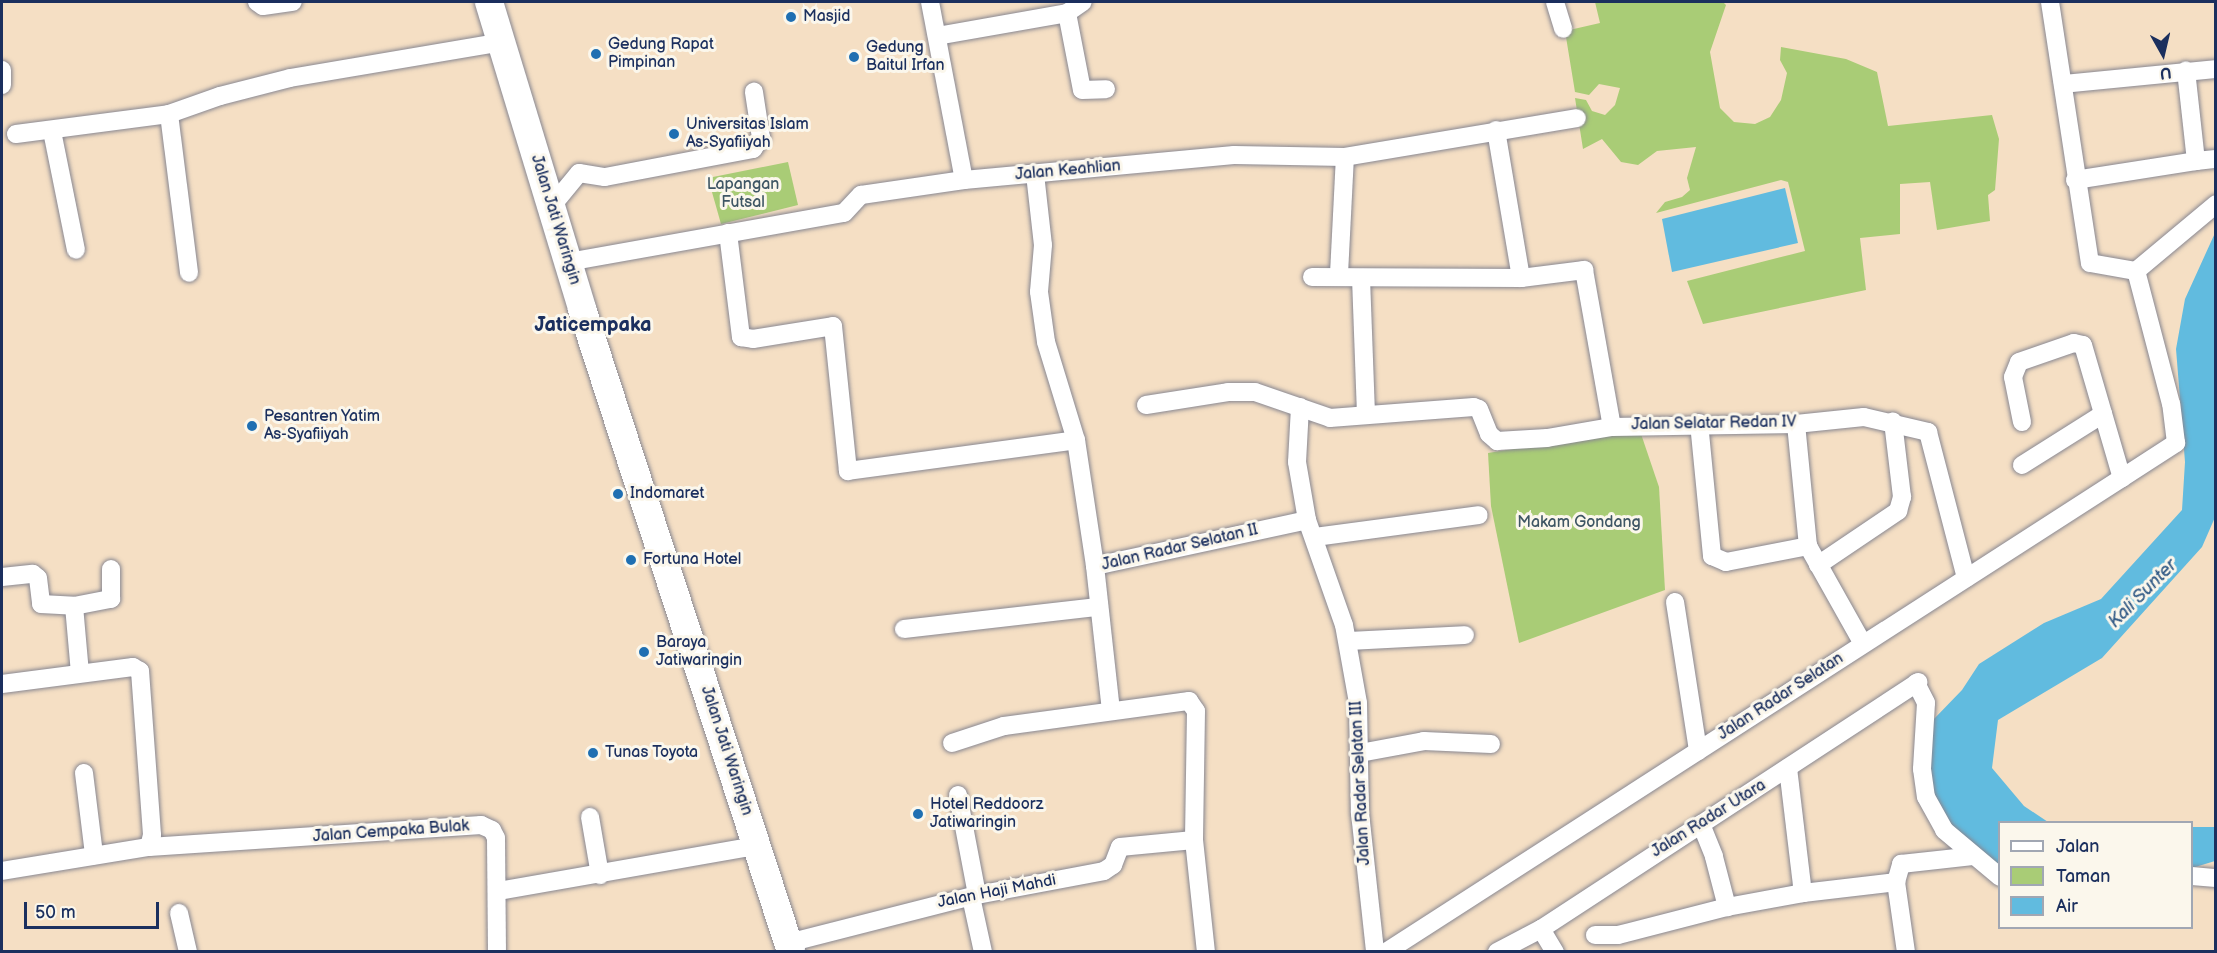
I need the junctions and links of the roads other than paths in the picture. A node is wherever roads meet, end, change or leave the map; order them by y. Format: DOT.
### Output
graph roads {
  1 [pos="256,2"];
  2 [pos="293,2"];
  3 [pos="489,2"];
  4 [pos="930,2"];
  5 [pos="1083,2"];
  6 [pos="1555,2"];
  7 [pos="2050,2"];
  8 [pos="1067,13"];
  9 [pos="1563,29"];
  10 [pos="937,36"];
  11 [pos="502,42"];
  12 [pos="2216,69"];
  13 [pos="2,70"];
  14 [pos="2186,71"];
  15 [pos="2063,84"];
  16 [pos="2,85"];
  17 [pos="1106,89"];
  18 [pos="754,93"];
  19 [pos="169,114"];
  20 [pos="1577,118"];
  21 [pos="1496,130"];
  22 [pos="52,131"];
  23 [pos="16,134"];
  24 [pos="1345,157"];
  25 [pos="2216,159"];
  26 [pos="2196,161"];
  27 [pos="1035,174"];
  28 [pos="964,180"];
  29 [pos="2075,180"];
  30 [pos="2216,204"];
  31 [pos="551,207"];
  32 [pos="728,233"];
  33 [pos="76,250"];
  34 [pos="568,262"];
  35 [pos="2136,271"];
  36 [pos="189,273"];
  37 [pos="1339,274"];
  38 [pos="1312,277"];
  39 [pos="1361,278"];
  40 [pos="1521,278"];
  41 [pos="1146,405"];
  42 [pos="1300,407"];
  43 [pos="2103,414"];
  44 [pos="1366,415"];
  45 [pos="1893,422"];
  46 [pos="2022,422"];
  47 [pos="1699,423"];
  48 [pos="1796,424"];
  49 [pos="1612,427"];
  50 [pos="1076,440"];
  51 [pos="2022,465"];
  52 [pos="2122,478"];
  53 [pos="1479,515"];
  54 [pos="1307,520"];
  55 [pos="1315,537"];
  56 [pos="1808,546"];
  57 [pos="1818,565"];
  58 [pos="1095,566"];
  59 [pos="111,569"];
  60 [pos="2,577"];
  61 [pos="1966,578"];
  62 [pos="1675,602"];
  63 [pos="75,606"];
  64 [pos="1098,607"];
  65 [pos="904,629"];
  66 [pos="1465,635"];
  67 [pos="1348,640"];
  68 [pos="1863,644"];
  69 [pos="80,673"];
  70 [pos="2,684"];
  71 [pos="1111,710"];
  72 [pos="952,743"];
  73 [pos="1491,744"];
  74 [pos="1698,751"];
  75 [pos="1360,753"];
  76 [pos="1788,768"];
  77 [pos="84,773"];
  78 [pos="958,795"];
  79 [pos="590,817"];
  80 [pos="1701,824"];
  81 [pos="1194,840"];
  82 [pos="757,846"];
  83 [pos="149,847"];
  84 [pos="94,855"];
  85 [pos="1973,856"];
  86 [pos="2,870"];
  87 [pos="600,874"];
  88 [pos="1998,875"];
  89 [pos="2193,876"];
  90 [pos="2216,878"];
  91 [pos="1896,882"];
  92 [pos="498,891"];
  93 [pos="1803,892"];
  94 [pos="974,896"];
  95 [pos="1727,907"];
  96 [pos="179,913"];
  97 [pos="1541,929"];
  98 [pos="1596,935"];
  99 [pos="790,947"];
  100 [pos="189,951"];
  101 [pos="497,951"];
  102 [pos="982,951"];
  103 [pos="1206,951"];
  104 [pos="1375,951"];
  105 [pos="1386,951"];
  106 [pos="1497,951"];
  107 [pos="1555,951"];
  108 [pos="1906,951"];
  1 -- 2 [label="street"];
  3 -- 11 [label="main road, Jalan Jati Waringin"];
  4 -- 10 [label="street"];
  5 -- 8 [label="street"];
  6 -- 9 [label="street"];
  7 -- 15 [label="street"];
  8 -- 10 [label="street"];
  8 -- 17 [label="street"];
  10 -- 28 [label="street"];
  11 -- 19 [label="street"];
  11 -- 31 [label="main road, Jalan Jati Waringin"];
  12 -- 14 [label="street"];
  13 -- 16 [label="street"];
  14 -- 15 [label="street"];
  14 -- 26 [label="street"];
  15 -- 29 [label="street"];
  18 -- 31 [label="street"];
  19 -- 22 [label="street"];
  19 -- 36 [label="street"];
  20 -- 21 [label="street, Jalan Keahlian"];
  21 -- 24 [label="street, Jalan Keahlian"];
  21 -- 40 [label="street"];
  22 -- 23 [label="street"];
  22 -- 33 [label="street"];
  24 -- 27 [label="street, Jalan Keahlian"];
  24 -- 37 [label="street"];
  25 -- 26 [label="street"];
  26 -- 29 [label="street"];
  27 -- 28 [label="street, Jalan Keahlian"];
  27 -- 50 [label="street"];
  28 -- 32 [label="street, Jalan Keahlian"];
  29 -- 35 [label="street"];
  30 -- 35 [label="street"];
  31 -- 34 [label="main road, Jalan Jati Waringin"];
  32 -- 34 [label="street, Jalan Keahlian"];
  32 -- 50 [label="street"];
  34 -- 82 [label="main road, Jalan Jati Waringin"];
  35 -- 52 [label="street, Jalan Radar Selatan"];
  37 -- 38 [label="street"];
  37 -- 39 [label="street"];
  39 -- 40 [label="street"];
  39 -- 44 [label="street"];
  40 -- 49 [label="street, Jalan Selatar Redan IV"];
  41 -- 42 [label="street"];
  42 -- 44 [label="street"];
  42 -- 54 [label="street, Jalan Radar Selatan III"];
  43 -- 46 [label="street"];
  43 -- 51 [label="street"];
  43 -- 52 [label="street"];
  44 -- 49 [label="street"];
  45 -- 48 [label="street, Jalan Selatar Redan IV"];
  45 -- 57 [label="street"];
  45 -- 61 [label="street, Jalan Selatar Redan IV"];
  47 -- 48 [label="street, Jalan Selatar Redan IV"];
  47 -- 49 [label="street, Jalan Selatar Redan IV"];
  47 -- 56 [label="street"];
  48 -- 56 [label="street"];
  50 -- 58 [label="street"];
  52 -- 61 [label="street, Jalan Radar Selatan"];
  53 -- 55 [label="street"];
  54 -- 55 [label="street, Jalan Radar Selatan III"];
  54 -- 58 [label="street, Jalan Radar Selatan II"];
  55 -- 67 [label="street, Jalan Radar Selatan III"];
  56 -- 57 [label="street"];
  57 -- 68 [label="street"];
  58 -- 64 [label="street, Jalan Radar Selatan II"];
  59 -- 63 [label="street"];
  60 -- 63 [label="street"];
  61 -- 68 [label="street, Jalan Radar Selatan"];
  62 -- 74 [label="street"];
  63 -- 69 [label="street"];
  64 -- 65 [label="street"];
  64 -- 71 [label="street, Jalan Radar Selatan II"];
  66 -- 67 [label="street"];
  67 -- 75 [label="street, Jalan Radar Selatan III"];
  68 -- 74 [label="street, Jalan Radar Selatan"];
  69 -- 70 [label="street"];
  69 -- 83 [label="street"];
  71 -- 72 [label="street"];
  71 -- 81 [label="street"];
  73 -- 75 [label="street"];
  74 -- 105 [label="street, Jalan Radar Selatan"];
  75 -- 104 [label="street, Jalan Radar Selatan III"];
  76 -- 80 [label="street, Jalan Radar Utara"];
  76 -- 85 [label="street, Jalan Radar Utara"];
  76 -- 93 [label="street"];
  77 -- 84 [label="street"];
  78 -- 94 [label="street"];
  79 -- 87 [label="street"];
  80 -- 95 [label="street"];
  80 -- 97 [label="street, Jalan Radar Utara"];
  81 -- 94 [label="street, Jalan Haji Mahdi"];
  81 -- 103 [label="street"];
  82 -- 87 [label="street"];
  82 -- 99 [label="main road, Jalan Jati Waringin"];
  83 -- 84 [label="street, Jalan Cempaka Bulak"];
  83 -- 92 [label="street, Jalan Cempaka Bulak"];
  84 -- 86 [label="street, Jalan Cempaka Bulak"];
  85 -- 88 [label="street"];
  85 -- 91 [label="street"];
  87 -- 92 [label="street"];
  89 -- 90 [label="street"];
  91 -- 93 [label="street"];
  91 -- 108 [label="street"];
  92 -- 101 [label="street, Jalan Cempaka Bulak"];
  93 -- 95 [label="street"];
  94 -- 99 [label="street, Jalan Haji Mahdi"];
  94 -- 102 [label="street"];
  95 -- 98 [label="street"];
  96 -- 100 [label="street"];
  97 -- 106 [label="street, Jalan Radar Utara"];
  97 -- 107 [label="street"];
}
